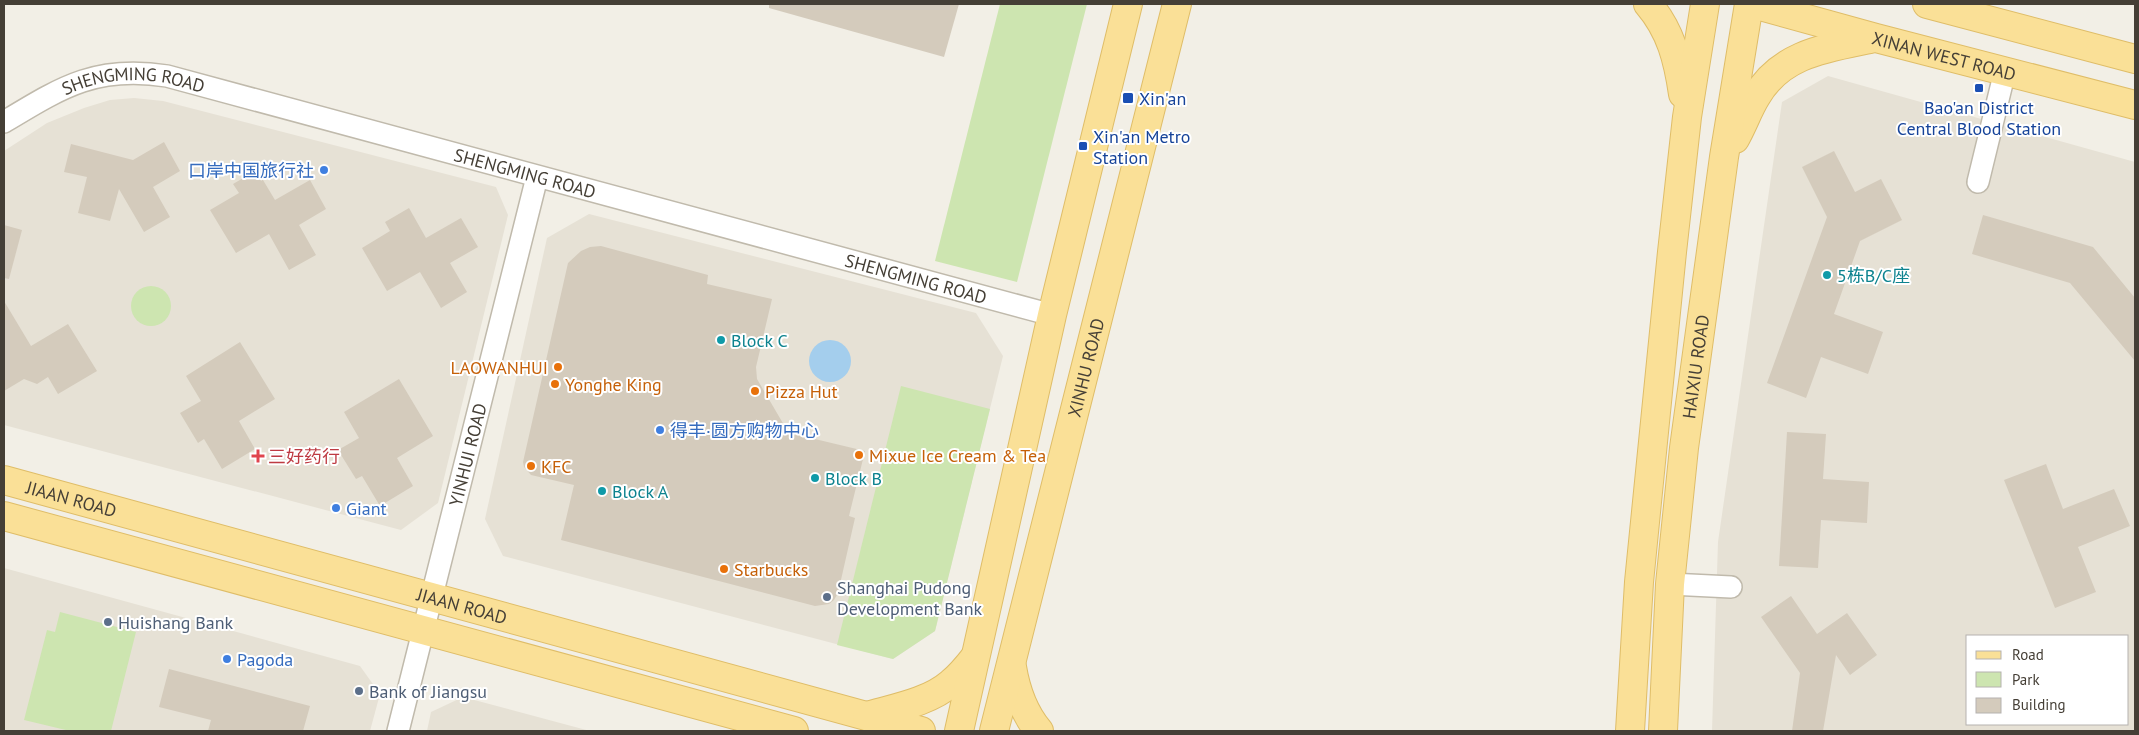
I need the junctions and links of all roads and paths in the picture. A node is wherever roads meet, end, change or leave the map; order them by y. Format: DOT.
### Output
graph roads {
  1 [pos="1128,4"];
  2 [pos="1177,4"];
  3 [pos="1648,4"];
  4 [pos="1705,4"];
  5 [pos="1748,4"];
  6 [pos="1753,4"];
  7 [pos="1928,4"];
  8 [pos="1876,38"];
  9 [pos="2135,59"];
  10 [pos="2005,71"];
  11 [pos="2135,105"];
  12 [pos="1687,116"];
  13 [pos="4,122"];
  14 [pos="1724,157"];
  15 [pos="537,177"];
  16 [pos="1978,182"];
  17 [pos="1052,315"];
  18 [pos="4,480"];
  19 [pos="4,516"];
  20 [pos="1670,584"];
  21 [pos="1732,587"];
  22 [pos="431,597"];
  23 [pos="423,630"];
  24 [pos="978,653"];
  25 [pos="1011,663"];
  26 [pos="866,716"];
  27 [pos="398,731"];
  28 [pos="794,731"];
  29 [pos="921,731"];
  30 [pos="959,731"];
  31 [pos="994,731"];
  32 [pos="1039,731"];
  33 [pos="1630,731"];
  34 [pos="1663,731"];
  1 -- 17 [label="main road"];
  2 -- 25 [label="main road, XINHU ROAD"];
  3 -- 12 [label="main road"];
  4 -- 12 [label="main road, HAIXIU ROAD"];
  5 -- 14 [label="main road, HAIXIU ROAD"];
  6 -- 8 [label="main road, XINAN WEST ROAD"];
  7 -- 9 [label="main road"];
  8 -- 10 [label="main road, XINAN WEST ROAD"];
  8 -- 14 [label="main road"];
  10 -- 11 [label="main road, XINAN WEST ROAD"];
  10 -- 16 [label="street"];
  12 -- 33 [label="main road, HAIXIU ROAD"];
  13 -- 15 [label="street, SHENGMING ROAD"];
  14 -- 20 [label="main road, HAIXIU ROAD"];
  15 -- 17 [label="street, SHENGMING ROAD"];
  15 -- 22 [label="street, YINHUI ROAD"];
  17 -- 24 [label="main road"];
  18 -- 22 [label="main road, JIAAN ROAD"];
  19 -- 23 [label="main road, JIAAN ROAD"];
  20 -- 21 [label="street"];
  20 -- 34 [label="main road, HAIXIU ROAD"];
  22 -- 23 [label="street, YINHUI ROAD"];
  22 -- 26 [label="main road, JIAAN ROAD"];
  23 -- 27 [label="street, YINHUI ROAD"];
  23 -- 28 [label="main road, JIAAN ROAD"];
  24 -- 26 [label="main road"];
  24 -- 30 [label="main road"];
  25 -- 31 [label="main road, XINHU ROAD"];
  25 -- 32 [label="main road"];
  26 -- 29 [label="main road, JIAAN ROAD"];
}
